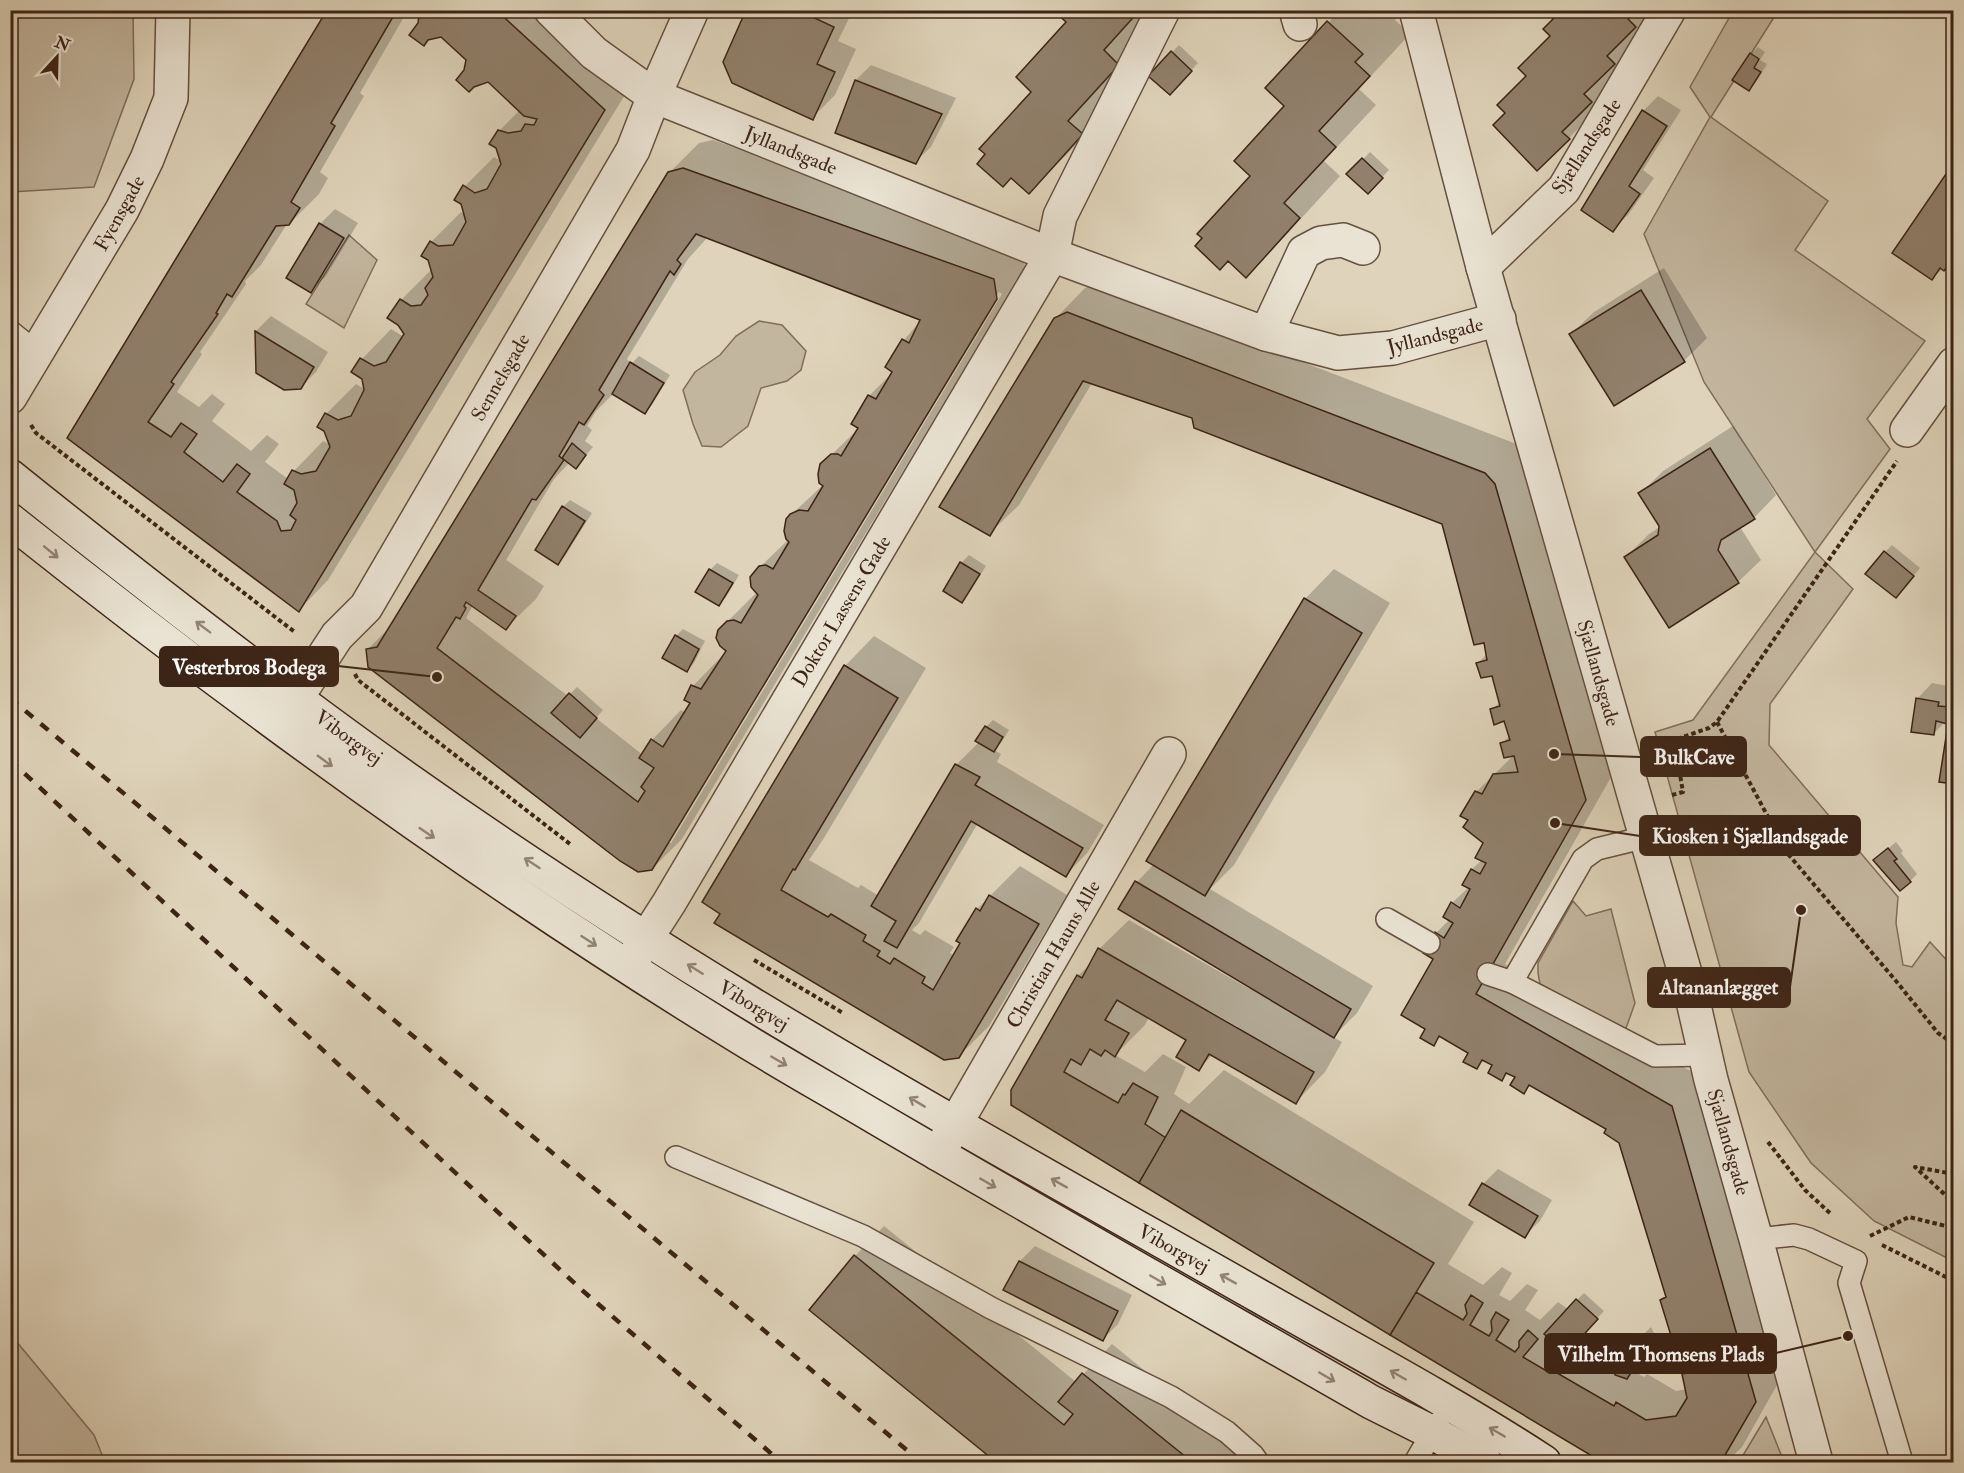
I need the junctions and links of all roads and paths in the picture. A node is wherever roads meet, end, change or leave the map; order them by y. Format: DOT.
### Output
graph roads {
  1 [pos="173,10"];
  2 [pos="551,10"];
  3 [pos="692,10"];
  4 [pos="1163,10"];
  5 [pos="1416,10"];
  6 [pos="1670,10"];
  7 [pos="654,96"];
  8 [pos="1363,248"];
  9 [pos="1052,255"];
  10 [pos="1483,267"];
  11 [pos="1499,319"];
  12 [pos="10,331"];
  13 [pos="1266,334"];
  14 [pos="37,353"];
  15 [pos="1953,364"];
  16 [pos="10,397"];
  17 [pos="30,423"];
  18 [pos="1907,430"];
  19 [pos="10,476"];
  20 [pos="10,520"];
  21 [pos="328,649"];
  22 [pos="297,699"];
  23 [pos="1717,722"];
  24 [pos="278,726"];
  25 [pos="1169,754"];
  26 [pos="1683,792"];
  27 [pos="1647,837"];
  28 [pos="574,846"];
  29 [pos="1387,919"];
  30 [pos="646,938"];
  31 [pos="1429,943"];
  32 [pos="745,955"];
  33 [pos="628,966"];
  34 [pos="1488,974"];
  35 [pos="1512,982"];
  36 [pos="844,1014"];
  37 [pos="1953,1044"];
  38 [pos="1705,1055"];
  39 [pos="955,1124"];
  40 [pos="1764,1136"];
  41 [pos="938,1154"];
  42 [pos="676,1158"];
  43 [pos="1953,1174"];
  44 [pos="1953,1203"];
  45 [pos="1833,1216"];
  46 [pos="1953,1228"];
  47 [pos="1756,1239"];
  48 [pos="1953,1281"];
  49 [pos="1449,1404"];
  50 [pos="1433,1433"];
  51 [pos="1258,1462"];
  52 [pos="1415,1462"];
  53 [pos="1485,1462"];
  54 [pos="1544,1462"];
  55 [pos="1816,1462"];
  56 [pos="1902,1462"];
  1 -- 14 [label="street, Fyensgade"];
  2 -- 7 [label="street, Jyllandsgade"];
  3 -- 7 [label="street, Sennelsgade"];
  4 -- 9 [label="street"];
  5 -- 10 [label="street, Sjællandsgade"];
  6 -- 10 [label="street, Sjællandsgade"];
  7 -- 9 [label="street, Jyllandsgade"];
  7 -- 21 [label="street, Sennelsgade"];
  8 -- 13 [label="street"];
  9 -- 13 [label="street, Jyllandsgade"];
  9 -- 30 [label="street, Doktor Lassens Gade"];
  10 -- 11 [label="street, Sjællandsgade"];
  11 -- 13 [label="street, Jyllandsgade"];
  11 -- 27 [label="street, Sjællandsgade"];
  12 -- 14 [label="lane"];
  14 -- 16 [label="street, Fyensgade"];
  15 -- 18 [label="street"];
  17 -- 21 [label="path"];
  18 -- 23 [label="path"];
  22 -- 19 [label="street, Viborgvej, one-way"];
  20 -- 24 [label="street, Viborgvej, one-way"];
  21 -- 22 [label="street, Sennelsgade"];
  21 -- 28 [label="path"];
  22 -- 24 [label="street, Sennelsgade"];
  30 -- 22 [label="street, Viborgvej, one-way"];
  23 -- 26 [label="path"];
  23 -- 37 [label="path"];
  24 -- 33 [label="street, Viborgvej, one-way"];
  25 -- 39 [label="street, Christian Hauns Alle"];
  27 -- 35 [label="lane"];
  27 -- 38 [label="street, Sjællandsgade"];
  29 -- 31 [label="lane"];
  30 -- 33 [label="street, Doktor Lassens Gade"];
  39 -- 30 [label="street, Viborgvej, one-way"];
  32 -- 36 [label="path"];
  33 -- 41 [label="street, Viborgvej, one-way"];
  34 -- 35 [label="lane"];
  35 -- 38 [label="lane"];
  38 -- 47 [label="street, Sjællandsgade"];
  39 -- 41 [label="street, Christian Hauns Alle"];
  49 -- 39 [label="street, Viborgvej, one-way"];
  40 -- 45 [label="path"];
  41 -- 50 [label="street, Viborgvej, one-way"];
  42 -- 51 [label="lane"];
  43 -- 44 [label="path"];
  46 -- 48 [label="path"];
  47 -- 55 [label="street, Sjællandsgade"];
  47 -- 56 [label="lane"];
  49 -- 50 [label="lane"];
  54 -- 49 [label="street, Viborgvej, one-way"];
  50 -- 52 [label="lane"];
  50 -- 53 [label="street, Viborgvej"];
}
